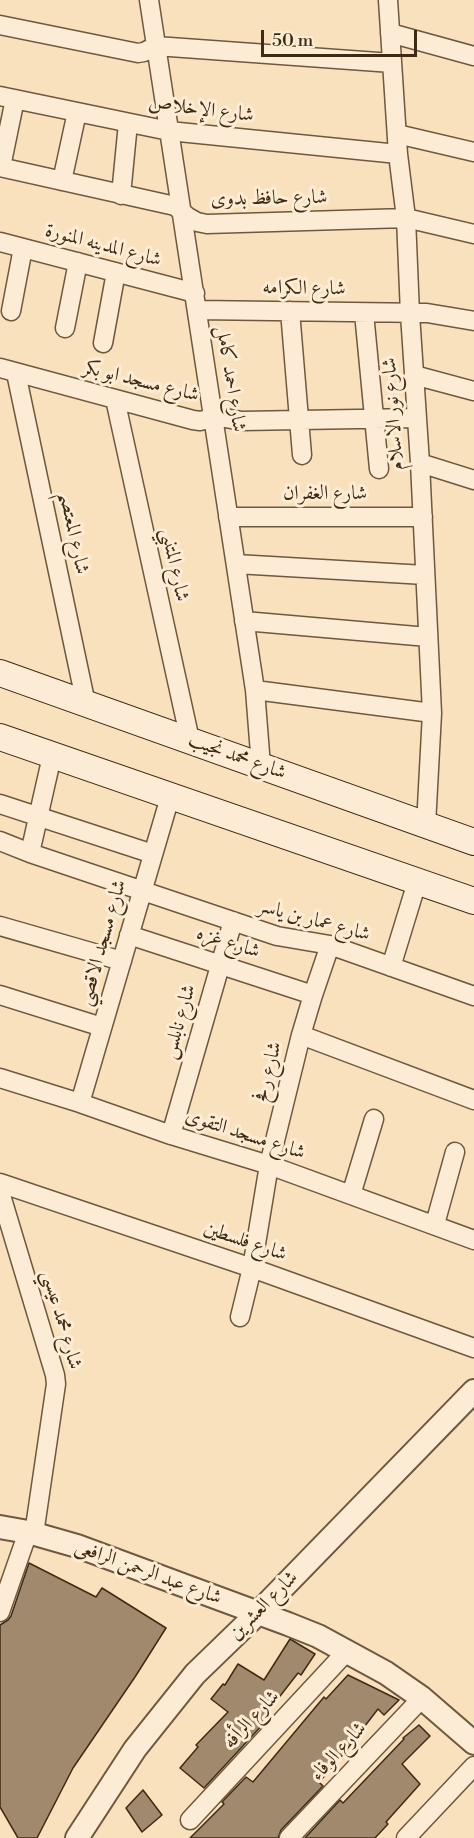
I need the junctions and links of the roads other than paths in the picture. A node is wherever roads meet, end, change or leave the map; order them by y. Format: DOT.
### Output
graph roads {
  1 [pos="149,0"];
  2 [pos="388,0"];
  3 [pos="0,25"];
  4 [pos="390,33"];
  5 [pos="156,46"];
  6 [pos="474,56"];
  7 [pos="392,63"];
  8 [pos="7,98"];
  9 [pos="77,112"];
  10 [pos="128,123"];
  11 [pos="169,131"];
  12 [pos="397,134"];
  13 [pos="474,152"];
  14 [pos="398,154"];
  15 [pos="0,167"];
  16 [pos="62,182"];
  17 [pos="121,195"];
  18 [pos="181,210"];
  19 [pos="406,218"];
  20 [pos="474,234"];
  21 [pos="0,242"];
  22 [pos="23,248"];
  23 [pos="78,262"];
  24 [pos="116,272"];
  25 [pos="196,301"];
  26 [pos="11,311"];
  27 [pos="290,311"];
  28 [pos="364,313"];
  29 [pos="410,314"];
  30 [pos="474,321"];
  31 [pos="65,328"];
  32 [pos="103,343"];
  33 [pos="8,370"];
  34 [pos="414,375"];
  35 [pos="474,391"];
  36 [pos="115,399"];
  37 [pos="416,417"];
  38 [pos="213,418"];
  39 [pos="374,418"];
  40 [pos="299,421"];
  41 [pos="302,455"];
  42 [pos="420,463"];
  43 [pos="379,469"];
  44 [pos="474,480"];
  45 [pos="228,517"];
  46 [pos="423,517"];
  47 [pos="236,564"];
  48 [pos="425,575"];
  49 [pos="244,621"];
  50 [pos="428,637"];
  51 [pos="0,673"];
  52 [pos="255,690"];
  53 [pos="86,704"];
  54 [pos="432,713"];
  55 [pos="0,737"];
  56 [pos="190,740"];
  57 [pos="52,756"];
  58 [pos="261,766"];
  59 [pos="170,797"];
  60 [pos="0,804"];
  61 [pos="38,816"];
  62 [pos="426,825"];
  63 [pos="0,841"];
  64 [pos="474,842"];
  65 [pos="30,853"];
  66 [pos="153,854"];
  67 [pos="417,882"];
  68 [pos="142,891"];
  69 [pos="474,901"];
  70 [pos="233,921"];
  71 [pos="0,927"];
  72 [pos="129,935"];
  73 [pos="330,945"];
  74 [pos="122,961"];
  75 [pos="220,965"];
  76 [pos="391,967"];
  77 [pos="313,994"];
  78 [pos="0,995"];
  79 [pos="474,996"];
  80 [pos="102,1027"];
  81 [pos="301,1035"];
  82 [pos="0,1077"];
  83 [pos="474,1100"];
  84 [pos="80,1103"];
  85 [pos="374,1119"];
  86 [pos="171,1135"];
  87 [pos="455,1152"];
  88 [pos="269,1166"];
  89 [pos="0,1183"];
  90 [pos="0,1192"];
  91 [pos="351,1195"];
  92 [pos="4,1222"];
  93 [pos="435,1224"];
  94 [pos="474,1239"];
  95 [pos="252,1268"];
  96 [pos="240,1317"];
  97 [pos="474,1348"];
  98 [pos="474,1391"];
  99 [pos="0,1527"];
  100 [pos="31,1533"];
  101 [pos="0,1612"];
  102 [pos="258,1613"];
  103 [pos="346,1651"];
  104 [pos="422,1698"];
  105 [pos="474,1743"];
  106 [pos="474,1767"];
  107 [pos="190,1820"];
  108 [pos="77,1838"];
  109 [pos="289,1838"];
  110 [pos="406,1838"];
  1 -- 5 [label="street, شارع احمد كامل"];
  2 -- 4 [label="street, شارع نور الاسلام"];
  3 -- 5 [label="street"];
  4 -- 6 [label="street"];
  4 -- 7 [label="street, شارع نور الاسلام"];
  5 -- 7 [label="street"];
  5 -- 11 [label="street, شارع احمد كامل"];
  7 -- 12 [label="street, شارع نور الاسلام"];
  8 -- 9 [label="street, شارع الإخلاص"];
  8 -- 15 [label="street"];
  9 -- 10 [label="street, شارع الإخلاص"];
  9 -- 16 [label="street"];
  10 -- 11 [label="street, شارع الإخلاص"];
  10 -- 17 [label="street"];
  11 -- 14 [label="street, شارع الإخلاص"];
  11 -- 18 [label="street, شارع احمد كامل"];
  12 -- 13 [label="street"];
  12 -- 14 [label="street, شارع نور الاسلام"];
  14 -- 19 [label="street, شارع نور الاسلام"];
  15 -- 16 [label="street, شارع حافظ بدوى"];
  16 -- 17 [label="street, شارع حافظ بدوى"];
  17 -- 18 [label="street, شارع حافظ بدوى"];
  18 -- 19 [label="street, شارع حافظ بدوى"];
  18 -- 25 [label="street, شارع احمد كامل"];
  19 -- 20 [label="street, شارع حافظ بدوى"];
  19 -- 29 [label="street, شارع نور الاسلام"];
  21 -- 22 [label="street, شارع المدينه المنورة"];
  22 -- 23 [label="street, شارع المدينه المنورة"];
  22 -- 26 [label="street"];
  23 -- 24 [label="street, شارع المدينه المنورة"];
  23 -- 31 [label="street"];
  24 -- 25 [label="street, شارع المدينه المنورة"];
  24 -- 32 [label="street"];
  25 -- 27 [label="street, شارع الكرامه"];
  25 -- 38 [label="street, شارع احمد كامل"];
  27 -- 28 [label="street, شارع الكرامه"];
  27 -- 40 [label="street"];
  28 -- 29 [label="street, شارع الكرامه"];
  28 -- 39 [label="street"];
  29 -- 30 [label="street, شارع الكرامه"];
  29 -- 34 [label="street, شارع نور الاسلام"];
  33 -- 36 [label="street, شارع مسجد ابو بكر"];
  33 -- 53 [label="street, شارع المعتصم"];
  34 -- 35 [label="street"];
  34 -- 37 [label="street, شارع نور الاسلام"];
  36 -- 38 [label="street, شارع مسجد ابو بكر"];
  36 -- 56 [label="street, شارع المتنبي"];
  37 -- 39 [label="street, شارع مسجد ابو بكر"];
  37 -- 42 [label="street, شارع نور الاسلام"];
  38 -- 40 [label="street, شارع مسجد ابو بكر"];
  38 -- 45 [label="street, شارع احمد كامل"];
  39 -- 40 [label="street, شارع مسجد ابو بكر"];
  39 -- 43 [label="street"];
  40 -- 41 [label="street"];
  42 -- 44 [label="street"];
  42 -- 46 [label="street, شارع نور الاسلام"];
  45 -- 46 [label="street, شارع الغفران"];
  45 -- 47 [label="street, شارع احمد كامل"];
  46 -- 48 [label="street, شارع نور الاسلام"];
  47 -- 48 [label="street"];
  47 -- 49 [label="street, شارع احمد كامل"];
  48 -- 50 [label="street, شارع نور الاسلام"];
  49 -- 50 [label="street"];
  49 -- 52 [label="street, شارع احمد كامل"];
  50 -- 54 [label="street, شارع نور الاسلام"];
  51 -- 53 [label="main road, شارع محمد نجيب"];
  52 -- 54 [label="street"];
  52 -- 58 [label="street, شارع احمد كامل"];
  53 -- 56 [label="main road, شارع محمد نجيب"];
  54 -- 62 [label="street, شارع نور الاسلام"];
  55 -- 57 [label="main road"];
  56 -- 58 [label="main road, شارع محمد نجيب"];
  57 -- 59 [label="main road"];
  57 -- 61 [label="street"];
  58 -- 62 [label="main road, شارع محمد نجيب"];
  59 -- 66 [label="street, شارع مسجد الاقصي"];
  59 -- 67 [label="main road"];
  60 -- 61 [label="street"];
  61 -- 65 [label="street"];
  61 -- 66 [label="street"];
  62 -- 64 [label="main road, شارع محمد نجيب"];
  63 -- 65 [label="street, شارع عمار بن ياسر"];
  65 -- 68 [label="street, شارع عمار بن ياسر"];
  66 -- 68 [label="street, شارع مسجد الاقصي"];
  67 -- 69 [label="main road"];
  67 -- 76 [label="street"];
  68 -- 70 [label="street, شارع عمار بن ياسر"];
  68 -- 72 [label="street, شارع مسجد الاقصي"];
  70 -- 73 [label="street, شارع عمار بن ياسر"];
  70 -- 75 [label="street, شارع نابلس"];
  71 -- 74 [label="street"];
  72 -- 74 [label="street, شارع مسجد الاقصي"];
  72 -- 75 [label="street, شارع غزه"];
  73 -- 76 [label="street, شارع عمار بن ياسر"];
  73 -- 77 [label="street, شارع رفح"];
  74 -- 80 [label="street, شارع مسجد الاقصي"];
  75 -- 77 [label="street, شارع غزه"];
  75 -- 86 [label="street, شارع نابلس"];
  76 -- 79 [label="street, شارع عمار بن ياسر"];
  77 -- 81 [label="street, شارع رفح"];
  78 -- 80 [label="street"];
  80 -- 84 [label="street, شارع مسجد الاقصي"];
  81 -- 83 [label="street"];
  81 -- 88 [label="street, شارع رفح"];
  82 -- 84 [label="street, شارع مسجد التقوى"];
  84 -- 86 [label="street, شارع مسجد التقوى"];
  85 -- 91 [label="street"];
  86 -- 88 [label="street, شارع مسجد التقوى"];
  87 -- 93 [label="street"];
  88 -- 91 [label="street, شارع مسجد التقوى"];
  88 -- 95 [label="street, شارع رفح"];
  89 -- 95 [label="street, شارع فلسطين"];
  90 -- 92 [label="street, شارع محمد عيسي"];
  91 -- 93 [label="street, شارع مسجد التقوى"];
  92 -- 100 [label="street, شارع محمد عيسي"];
  93 -- 94 [label="street, شارع مسجد التقوى"];
  95 -- 96 [label="street, شارع رفح"];
  95 -- 97 [label="street, شارع فلسطين"];
  98 -- 102 [label="street, شارع العشرين"];
  99 -- 100 [label="street, شارع عبد الرحمن الرافعى"];
  100 -- 101 [label="street, شارع محمد عيسي"];
  100 -- 102 [label="street, شارع عبد الرحمن الرافعى"];
  102 -- 103 [label="street, شارع عبد الرحمن الرافعى"];
  102 -- 108 [label="street, شارع العشرين"];
  103 -- 104 [label="street, شارع عبد الرحمن الرافعى"];
  103 -- 107 [label="street, شارع الرأفه"];
  104 -- 105 [label="street, شارع عبد الرحمن الرافعى"];
  104 -- 109 [label="street, شارع الوفاء"];
  106 -- 110 [label="street"];
}
